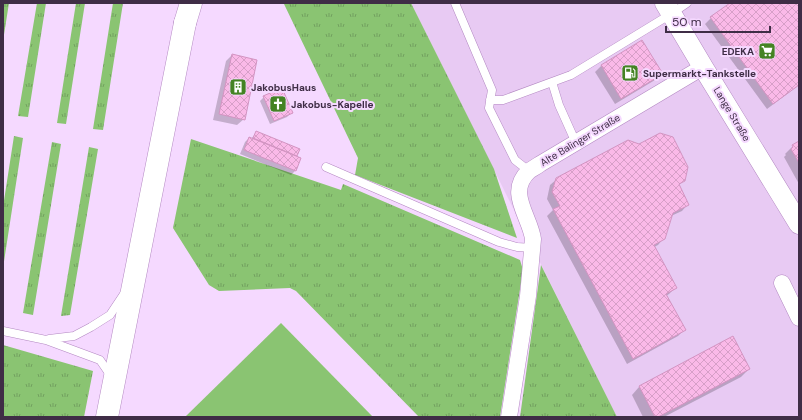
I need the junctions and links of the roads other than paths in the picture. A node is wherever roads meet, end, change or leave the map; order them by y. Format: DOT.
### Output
graph roads {
  1 [pos="455,3"];
  2 [pos="674,7"];
  3 [pos="188,10"];
  4 [pos="703,67"];
  5 [pos="552,82"];
  6 [pos="490,100"];
  7 [pos="576,143"];
  8 [pos="326,167"];
  9 [pos="529,171"];
  10 [pos="799,224"];
  11 [pos="532,251"];
  12 [pos="134,281"];
  13 [pos="782,283"];
  14 [pos="799,318"];
  15 [pos="3,331"];
  16 [pos="46,340"];
  17 [pos="113,383"];
  18 [pos="107,417"];
  19 [pos="509,417"];
  1 -- 6 [label="lane"];
  2 -- 4 [label="street, Lange Straße"];
  2 -- 5 [label="lane"];
  3 -- 12 [label="main road"];
  4 -- 7 [label="street, Alte Balinger Straße"];
  4 -- 10 [label="street, Lange Straße"];
  5 -- 6 [label="lane"];
  5 -- 7 [label="lane"];
  6 -- 9 [label="lane"];
  7 -- 9 [label="street, Alte Balinger Straße"];
  8 -- 11 [label="lane"];
  9 -- 11 [label="street, Alte Balinger Straße"];
  11 -- 19 [label="street, Alte Balinger Straße"];
  12 -- 16 [label="lane"];
  12 -- 17 [label="main road"];
  13 -- 14 [label="street"];
  15 -- 16 [label="lane"];
  16 -- 17 [label="lane"];
  17 -- 18 [label="main road"];
}
